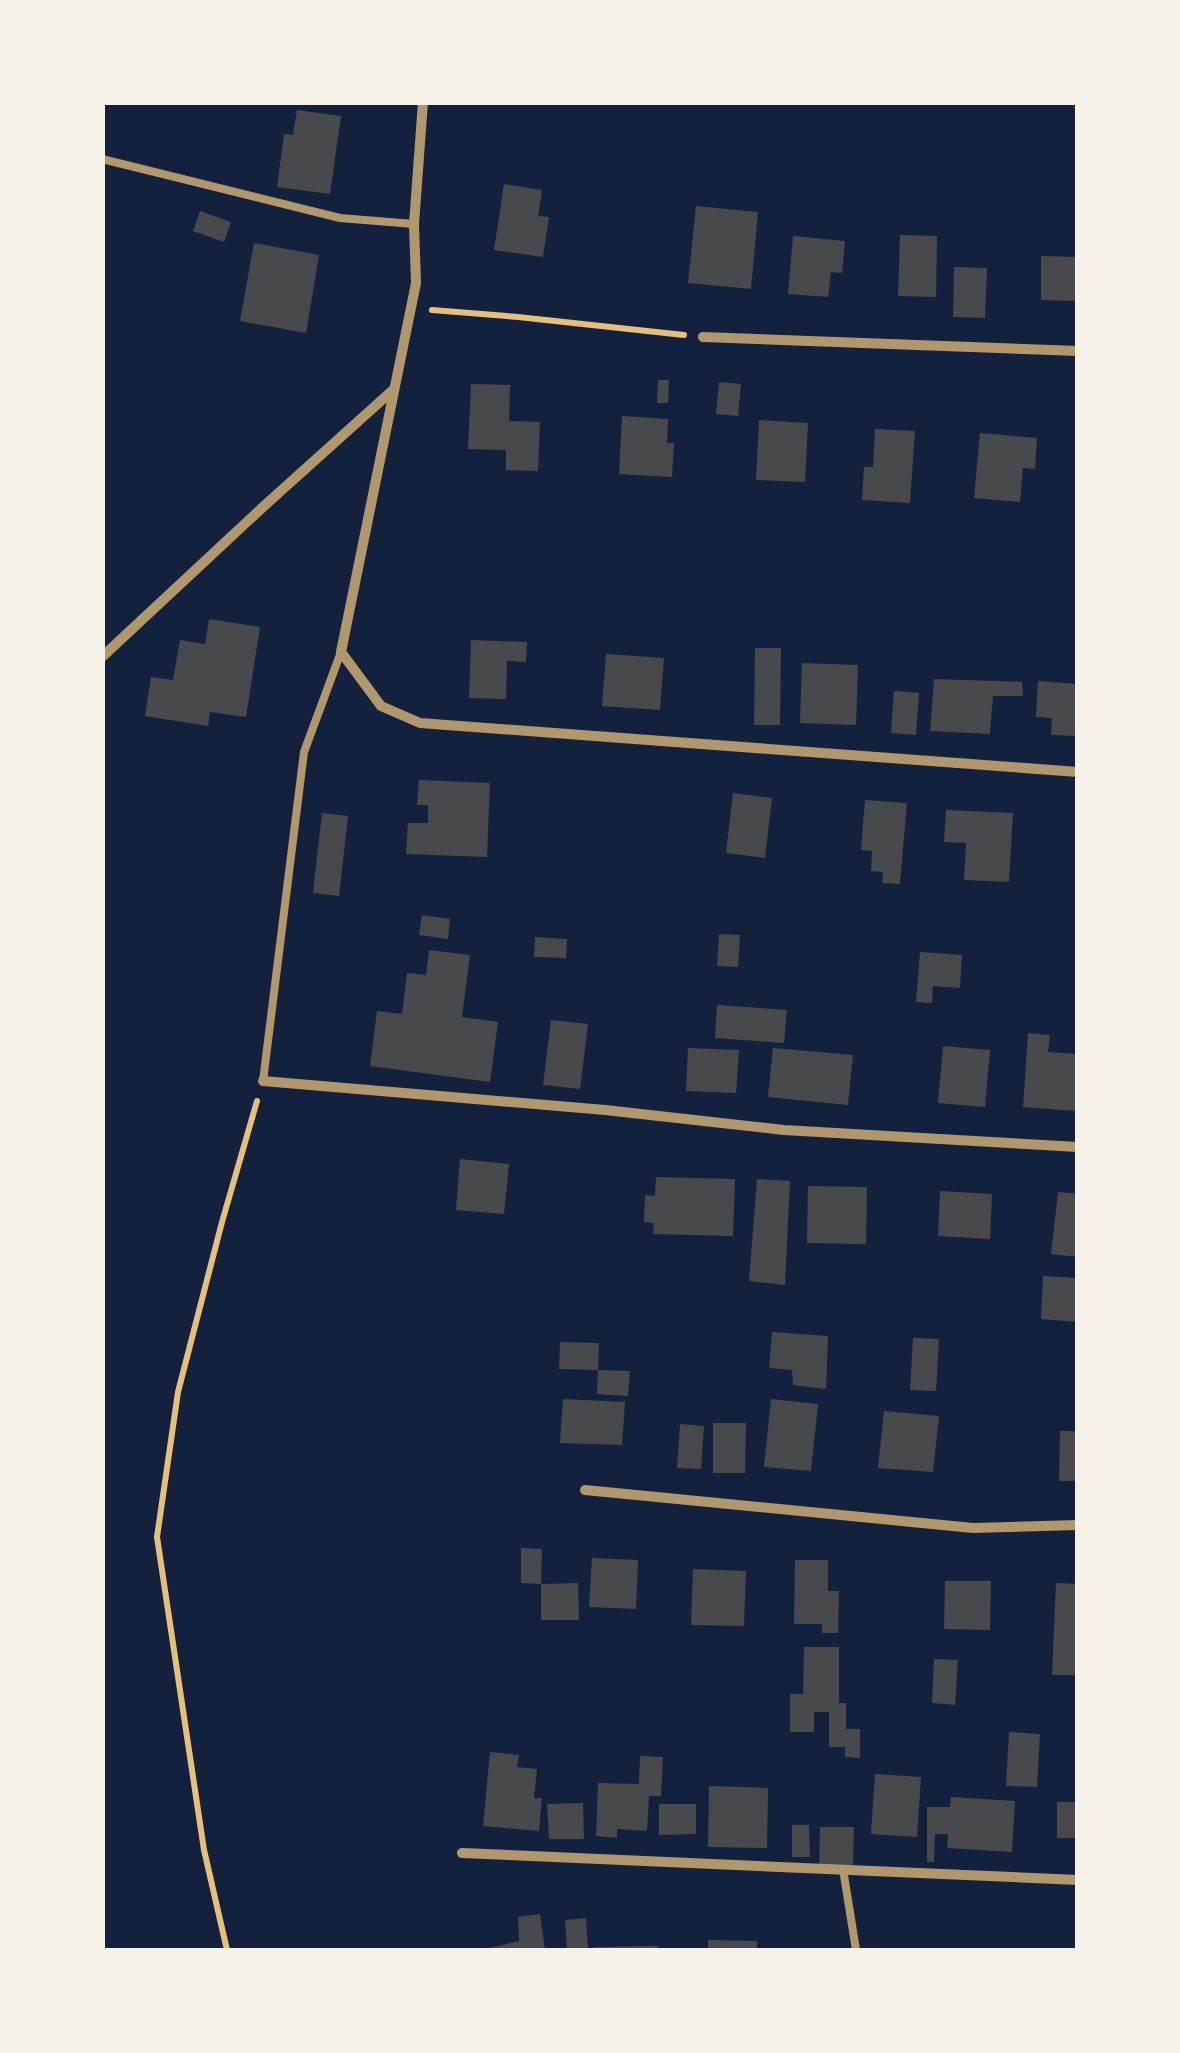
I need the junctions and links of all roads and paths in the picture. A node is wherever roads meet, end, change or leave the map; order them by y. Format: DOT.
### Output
graph roads {
  1 [pos="423,102"];
  2 [pos="102,160"];
  3 [pos="414,224"];
  4 [pos="411,308"];
  5 [pos="703,338"];
  6 [pos="1078,352"];
  7 [pos="394,389"];
  8 [pos="340,652"];
  9 [pos="102,657"];
  10 [pos="1078,772"];
  11 [pos="263,1081"];
  12 [pos="1078,1148"];
  13 [pos="585,1490"];
  14 [pos="1078,1525"];
  15 [pos="462,1853"];
  16 [pos="844,1869"];
  17 [pos="1078,1880"];
  18 [pos="227,1950"];
  19 [pos="856,1950"];
  1 -- 3 [label="street"];
  2 -- 3 [label="lane"];
  3 -- 4 [label="street"];
  4 -- 5 [label="path"];
  4 -- 7 [label="street"];
  5 -- 6 [label="street"];
  7 -- 8 [label="street"];
  7 -- 9 [label="street"];
  8 -- 10 [label="street"];
  8 -- 11 [label="lane"];
  11 -- 12 [label="street"];
  11 -- 18 [label="path"];
  13 -- 14 [label="street"];
  15 -- 16 [label="street"];
  16 -- 17 [label="street"];
  16 -- 19 [label="lane"];
}
